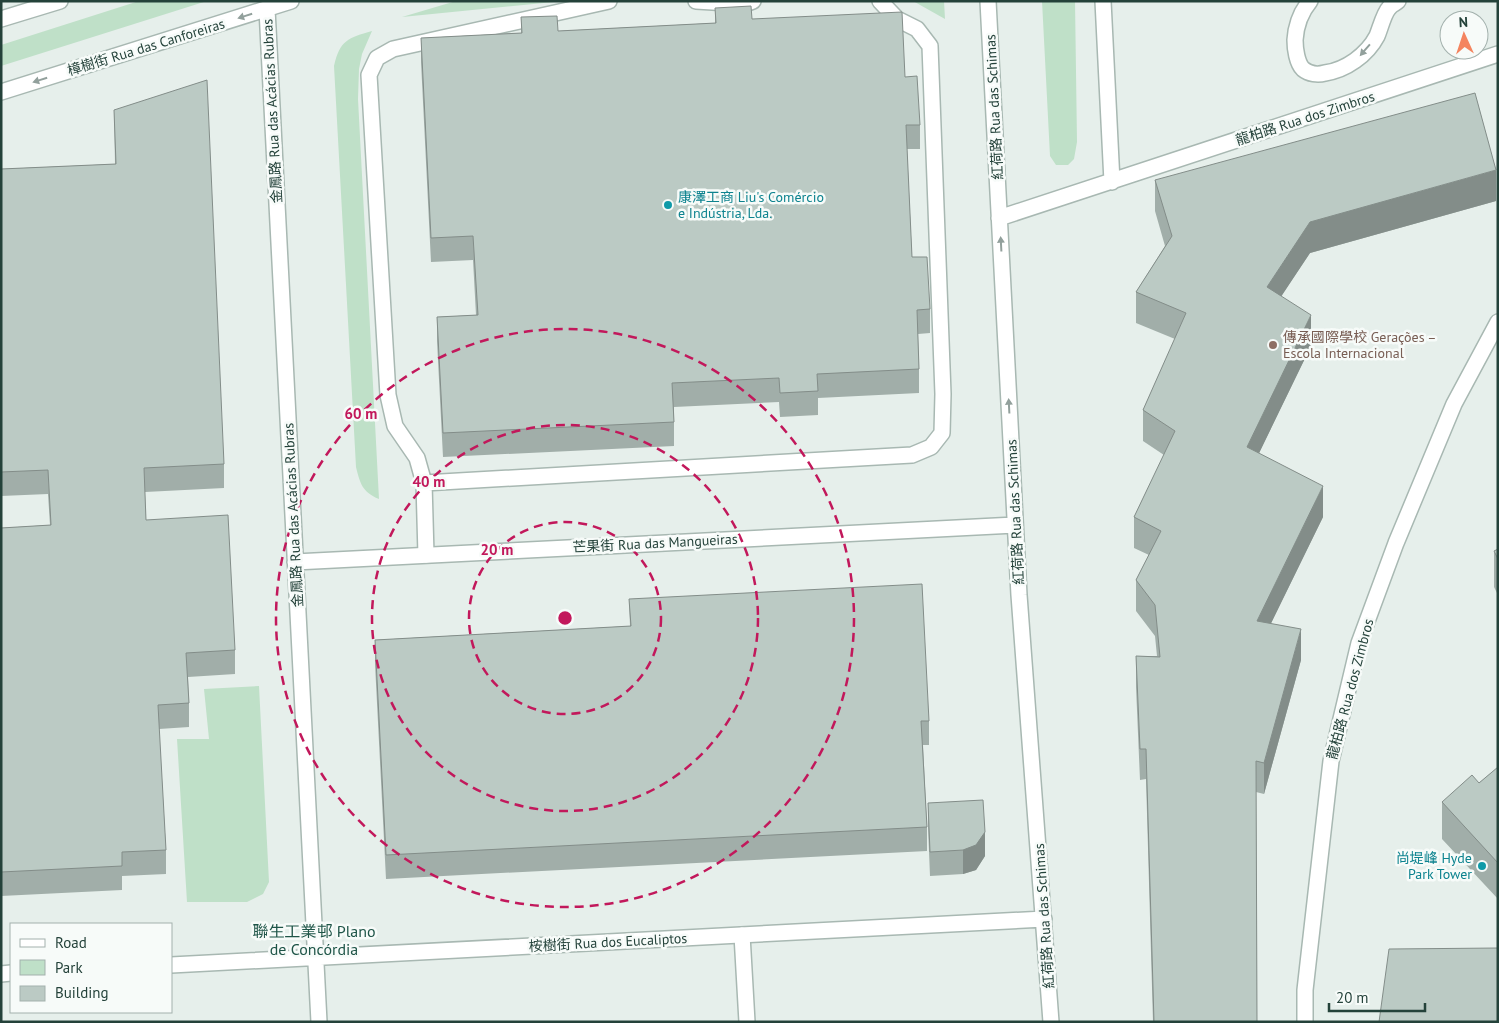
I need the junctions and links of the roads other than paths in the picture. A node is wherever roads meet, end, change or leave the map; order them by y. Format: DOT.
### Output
graph roads {
  1 [pos="60,1"];
  2 [pos="292,1"];
  3 [pos="609,1"];
  4 [pos="696,1"];
  5 [pos="753,1"];
  6 [pos="880,1"];
  7 [pos="988,1"];
  8 [pos="1103,1"];
  9 [pos="1310,1"];
  10 [pos="1391,3"];
  11 [pos="267,9"];
  12 [pos="1,19"];
  13 [pos="1498,54"];
  14 [pos="1,92"];
  15 [pos="1112,182"];
  16 [pos="999,218"];
  17 [pos="1498,322"];
  18 [pos="424,483"];
  19 [pos="1015,525"];
  20 [pos="426,555"];
  21 [pos="296,562"];
  22 [pos="1044,919"];
  23 [pos="742,935"];
  24 [pos="316,957"];
  25 [pos="172,965"];
  26 [pos="319,1022"];
  27 [pos="747,1022"];
  28 [pos="1051,1022"];
  29 [pos="1305,1022"];
  1 -- 12 [label="street"];
  2 -- 11 [label="street, 樟樹街 Rua das Canforeiras"];
  3 -- 18 [label="street"];
  4 -- 5 [label="street"];
  6 -- 18 [label="street"];
  7 -- 16 [label="street, 紅荷路 Rua das Schimas"];
  8 -- 15 [label="street"];
  10 -- 9 [label="street, one-way"];
  11 -- 14 [label="street, 樟樹街 Rua das Canforeiras, one-way"];
  11 -- 21 [label="street, 金鳳路 Rua das Acácias Rubras"];
  13 -- 15 [label="street, 龍柏路 Rua dos Zimbros"];
  15 -- 16 [label="street, 龍柏路 Rua dos Zimbros"];
  19 -- 16 [label="street, 紅荷路 Rua das Schimas, one-way"];
  17 -- 29 [label="street, 龍柏路 Rua dos Zimbros"];
  18 -- 20 [label="street"];
  19 -- 20 [label="street, 芒果街 Rua das Mangueiras"];
  19 -- 22 [label="street, 紅荷路 Rua das Schimas"];
  20 -- 21 [label="street, 芒果街 Rua das Mangueiras"];
  21 -- 24 [label="street, 金鳳路 Rua das Acácias Rubras"];
  22 -- 23 [label="street, 桉樹街 Rua dos Eucaliptos"];
  22 -- 28 [label="street, 紅荷路 Rua das Schimas"];
  23 -- 24 [label="street, 桉樹街 Rua dos Eucaliptos"];
  23 -- 27 [label="street"];
  24 -- 25 [label="street, 桉樹街 Rua dos Eucaliptos"];
  24 -- 26 [label="street, 金鳳路 Rua das Acácias Rubras"];
}
